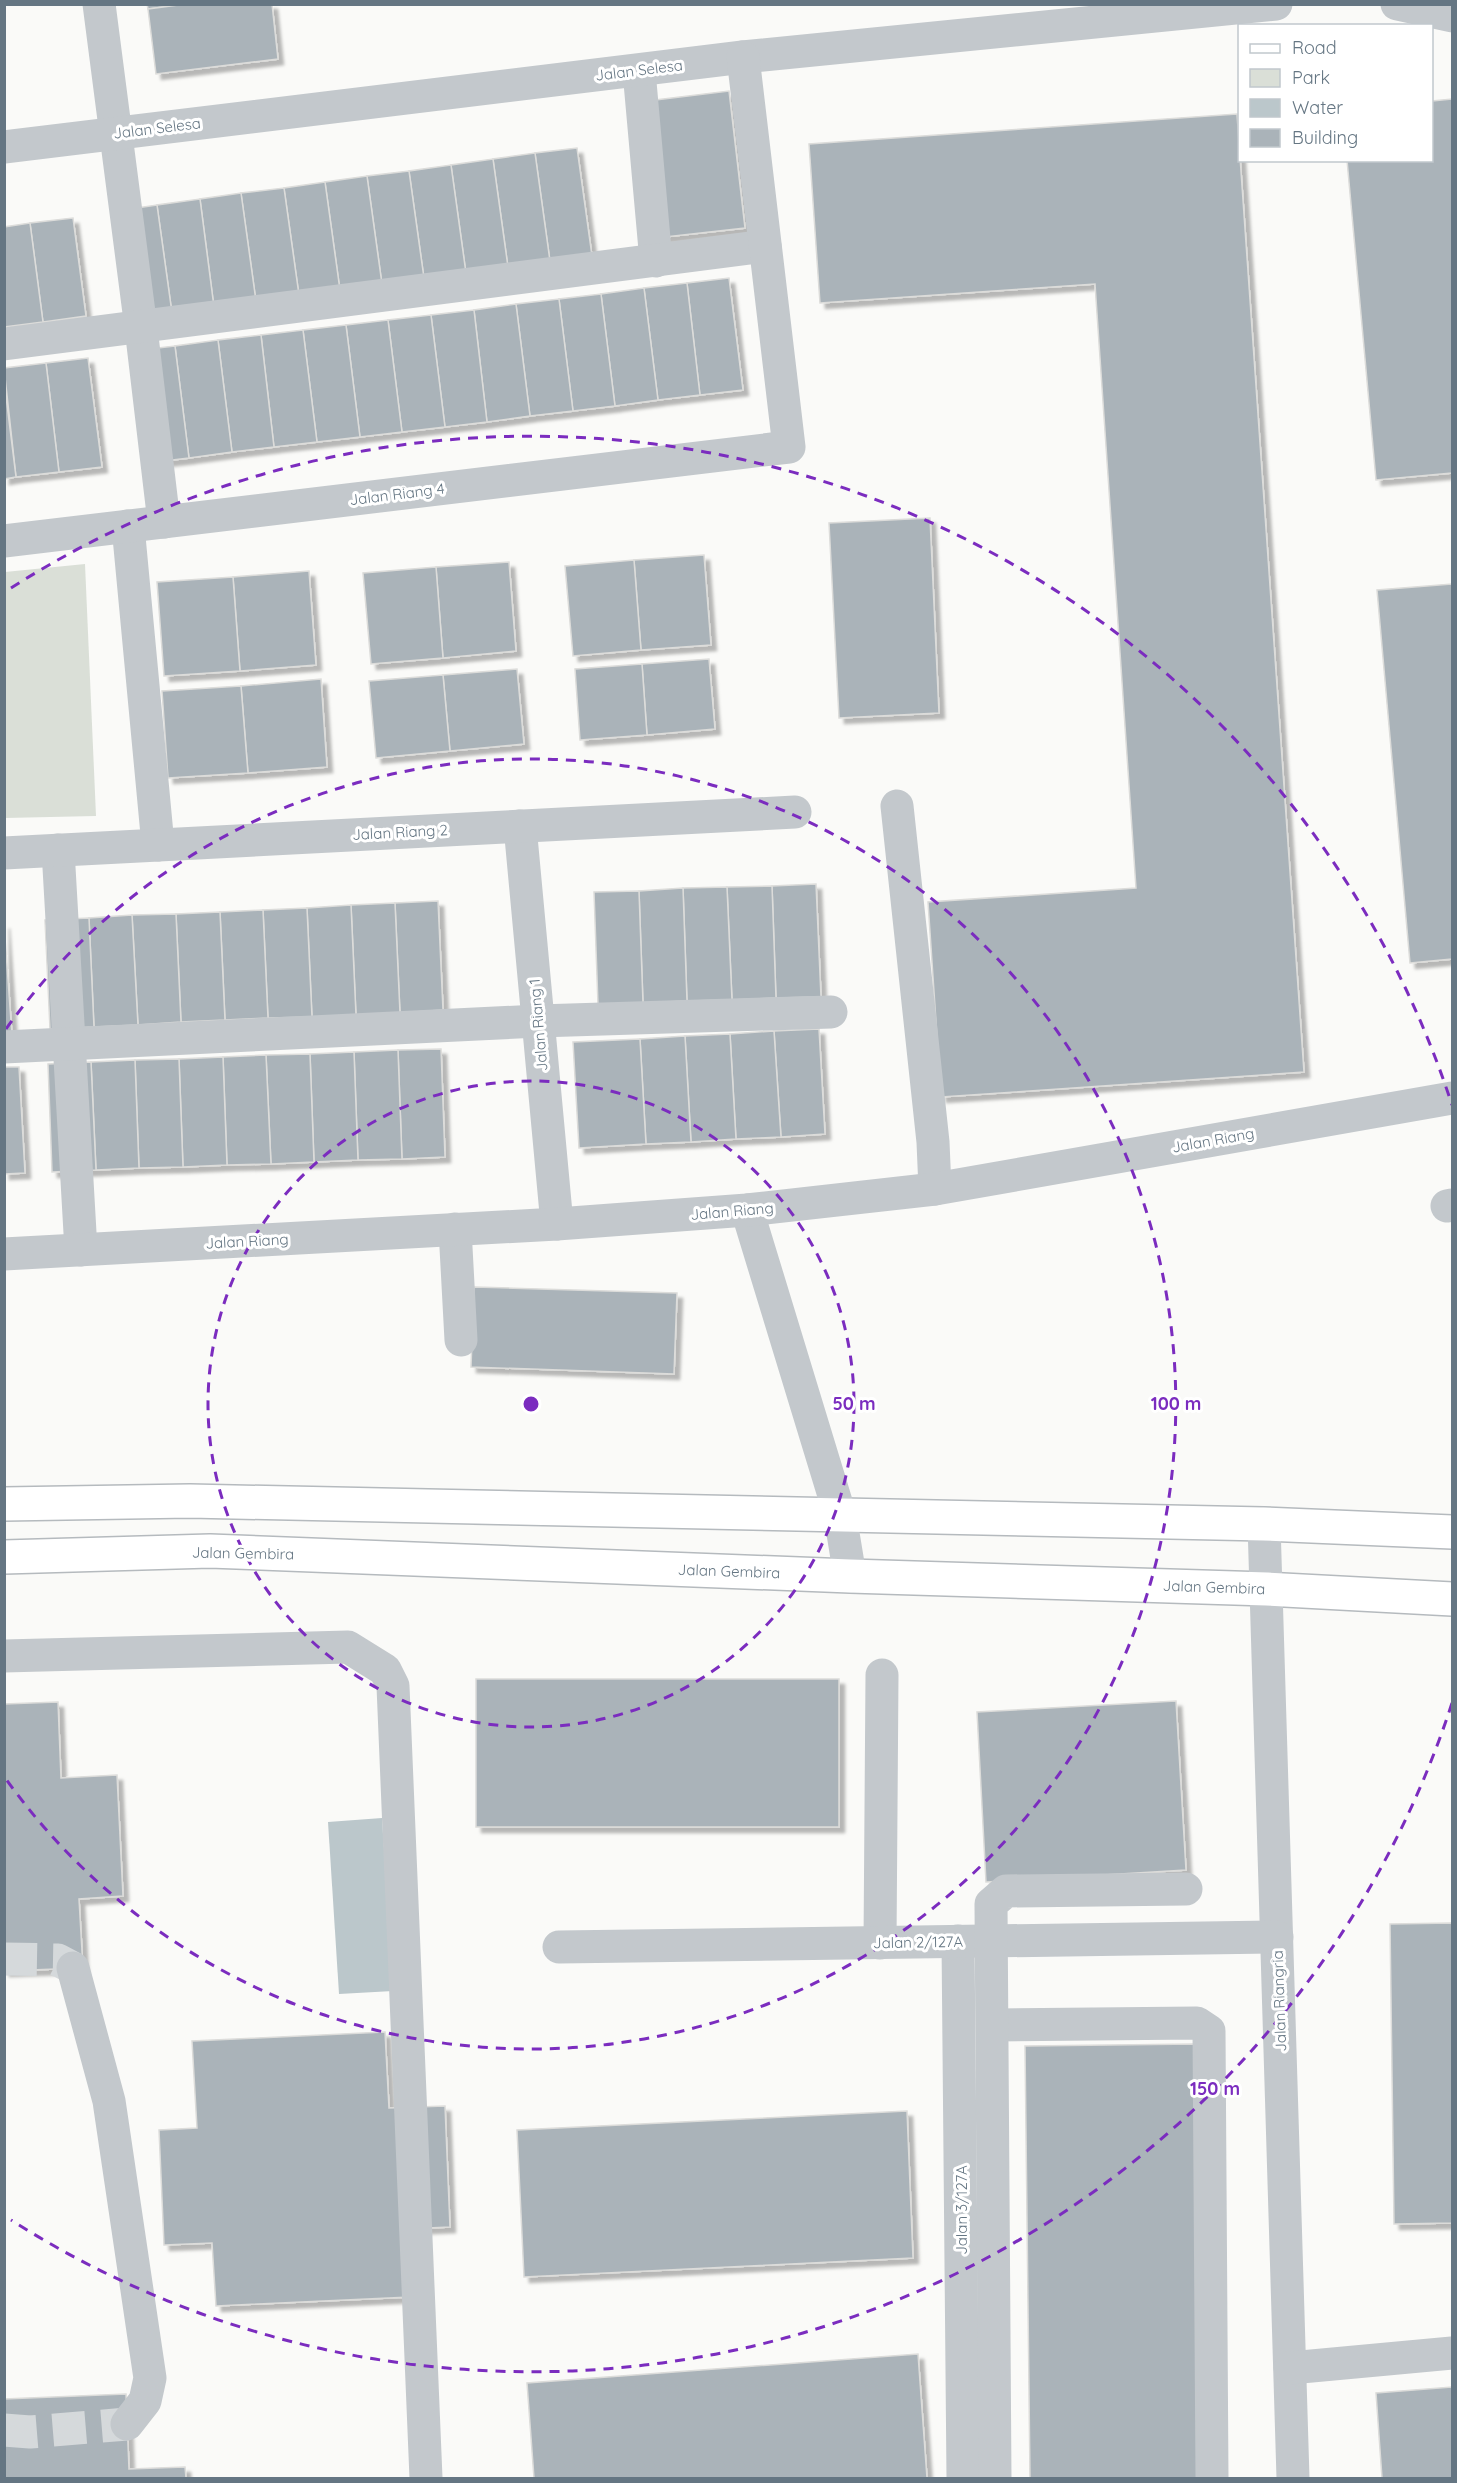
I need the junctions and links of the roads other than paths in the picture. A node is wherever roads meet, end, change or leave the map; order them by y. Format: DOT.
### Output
graph roads {
  1 [pos="99,4"];
  2 [pos="1276,4"];
  3 [pos="1397,4"];
  4 [pos="1452,16"];
  5 [pos="742,57"];
  6 [pos="639,71"];
  7 [pos="114,134"];
  8 [pos="4,147"];
  9 [pos="765,246"];
  10 [pos="656,261"];
  11 [pos="141,328"];
  12 [pos="4,344"];
  13 [pos="164,522"];
  14 [pos="128,526"];
  15 [pos="4,541"];
  16 [pos="897,806"];
  17 [pos="795,812"];
  18 [pos="520,826"];
  19 [pos="158,845"];
  20 [pos="58,850"];
  21 [pos="4,853"];
  22 [pos="831,1012"];
  23 [pos="538,1021"];
  24 [pos="69,1044"];
  25 [pos="4,1047"];
  26 [pos="1452,1098"];
  27 [pos="935,1190"];
  28 [pos="747,1210"];
  29 [pos="557,1224"];
  30 [pos="455,1229"];
  31 [pos="81,1250"];
  32 [pos="4,1254"];
  33 [pos="461,1340"];
  34 [pos="4,1504"];
  35 [pos="840,1515"];
  36 [pos="1264,1524"];
  37 [pos="1452,1532"];
  38 [pos="4,1557"];
  39 [pos="850,1576"];
  40 [pos="1267,1589"];
  41 [pos="1452,1599"];
  42 [pos="4,1656"];
  43 [pos="882,1675"];
  44 [pos="1186,1889"];
  45 [pos="1277,1937"];
  46 [pos="958,1941"];
  47 [pos="992,1941"];
  48 [pos="880,1943"];
  49 [pos="559,1947"];
  50 [pos="73,1968"];
  51 [pos="993,2025"];
  52 [pos="1452,2353"];
  53 [pos="1290,2368"];
  54 [pos="127,2424"];
  55 [pos="426,2478"];
  56 [pos="963,2478"];
  57 [pos="995,2478"];
  58 [pos="1212,2478"];
  59 [pos="1293,2478"];
  1 -- 7 [label="street"];
  2 -- 5 [label="street, Jalan Selesa"];
  3 -- 4 [label="street"];
  5 -- 6 [label="street, Jalan Selesa"];
  5 -- 9 [label="street"];
  6 -- 7 [label="street, Jalan Selesa"];
  6 -- 10 [label="street"];
  7 -- 8 [label="street, Jalan Selesa"];
  7 -- 11 [label="street"];
  9 -- 10 [label="street"];
  9 -- 13 [label="street, Jalan Riang 4"];
  10 -- 11 [label="street"];
  11 -- 12 [label="street"];
  11 -- 13 [label="street"];
  13 -- 14 [label="street, Jalan Riang 4"];
  14 -- 15 [label="street, Jalan Riang 4"];
  14 -- 19 [label="street"];
  16 -- 27 [label="street"];
  17 -- 18 [label="street, Jalan Riang 2"];
  18 -- 19 [label="street, Jalan Riang 2"];
  18 -- 23 [label="street, Jalan Riang 1"];
  19 -- 20 [label="street, Jalan Riang 2"];
  20 -- 21 [label="street, Jalan Riang 2"];
  20 -- 24 [label="street"];
  22 -- 23 [label="street"];
  23 -- 24 [label="street"];
  23 -- 29 [label="street, Jalan Riang 1"];
  24 -- 25 [label="street"];
  24 -- 31 [label="street"];
  26 -- 27 [label="street, Jalan Riang"];
  27 -- 28 [label="street, Jalan Riang"];
  28 -- 29 [label="street, Jalan Riang"];
  28 -- 35 [label="street"];
  29 -- 30 [label="street, Jalan Riang"];
  30 -- 31 [label="street, Jalan Riang"];
  30 -- 33 [label="street"];
  31 -- 32 [label="street, Jalan Riang"];
  34 -- 35 [label="main road"];
  35 -- 36 [label="main road"];
  35 -- 39 [label="street"];
  36 -- 37 [label="main road"];
  36 -- 40 [label="street, Jalan Riangria"];
  38 -- 39 [label="main road, Jalan Gembira"];
  39 -- 40 [label="main road, Jalan Gembira"];
  40 -- 41 [label="main road, Jalan Gembira"];
  40 -- 45 [label="street, Jalan Riangria"];
  42 -- 55 [label="street"];
  43 -- 48 [label="street"];
  44 -- 47 [label="street"];
  45 -- 47 [label="street, Jalan 2/127A"];
  45 -- 53 [label="street, Jalan Riangria"];
  46 -- 47 [label="street, Jalan 2/127A"];
  46 -- 48 [label="street, Jalan 2/127A"];
  46 -- 56 [label="street, Jalan 3/127A"];
  47 -- 51 [label="street"];
  48 -- 49 [label="street, Jalan 2/127A"];
  50 -- 54 [label="street"];
  51 -- 57 [label="street"];
  51 -- 58 [label="street"];
  52 -- 53 [label="street"];
  53 -- 59 [label="street, Jalan Riangria"];
}
